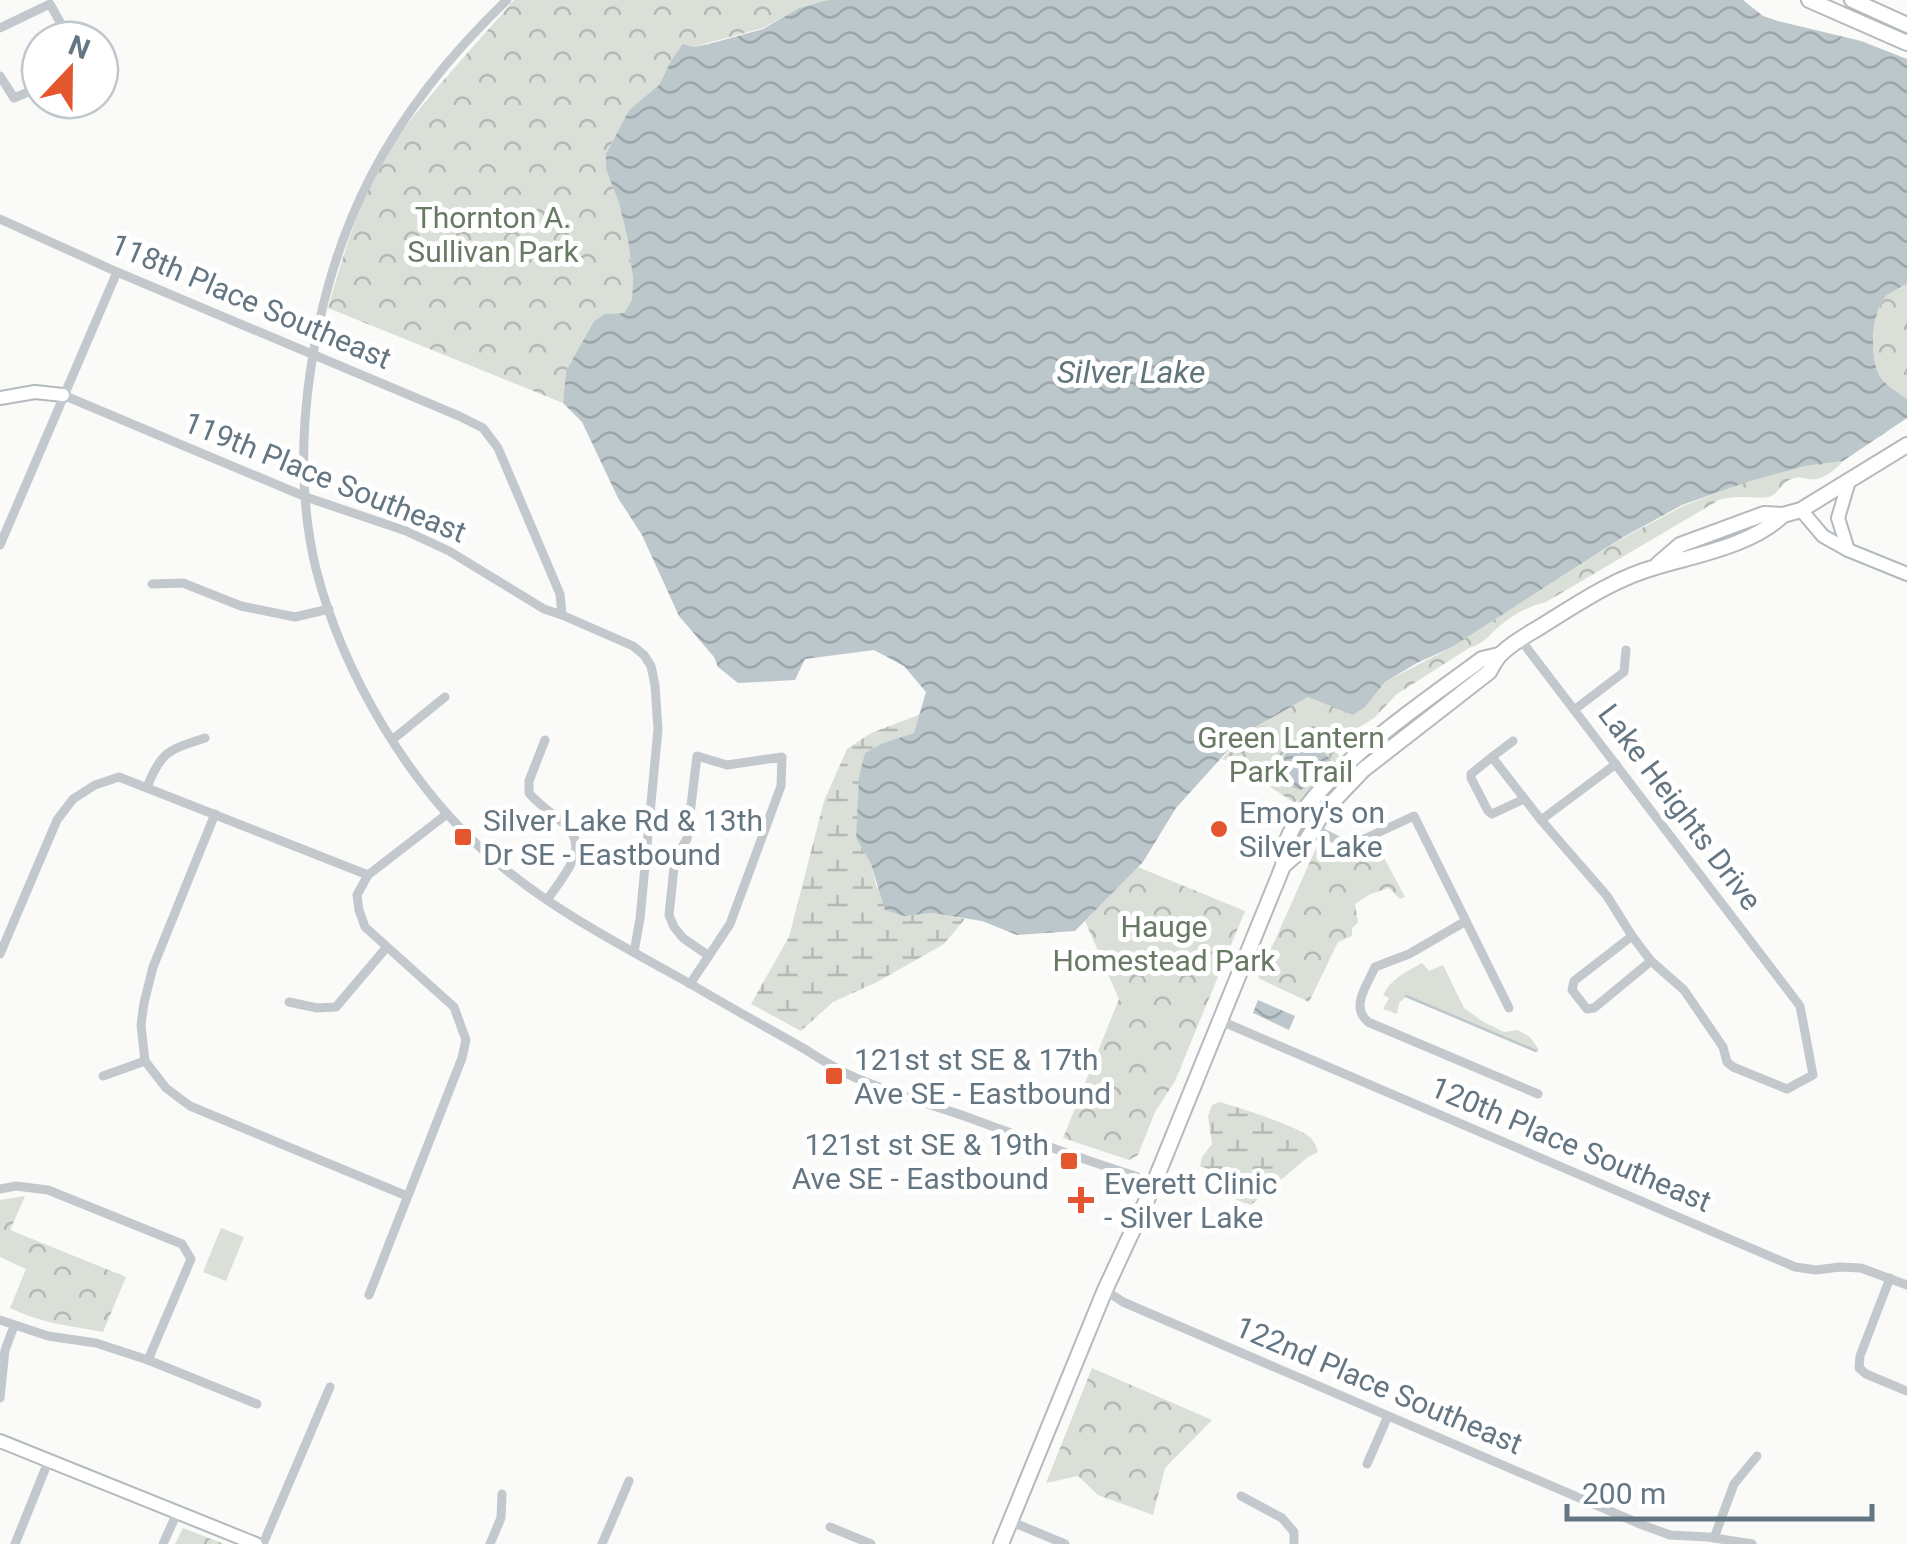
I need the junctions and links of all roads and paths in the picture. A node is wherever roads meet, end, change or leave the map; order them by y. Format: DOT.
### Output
graph roads {
  1 [pos="508,0"];
  2 [pos="1809,0"];
  3 [pos="1852,0"];
  4 [pos="59,20"];
  5 [pos="1907,25"];
  6 [pos="0,28"];
  7 [pos="1907,43"];
  8 [pos="0,76"];
  9 [pos="20,95"];
  10 [pos="0,219"];
  11 [pos="117,272"];
  12 [pos="312,355"];
  13 [pos="63,395"];
  14 [pos="0,398"];
  15 [pos="1907,445"];
  16 [pos="1849,481"];
  17 [pos="306,497"];
  18 [pos="1801,510"];
  19 [pos="0,544"];
  20 [pos="1848,550"];
  21 [pos="1907,574"];
  22 [pos="152,584"];
  23 [pos="328,610"];
  24 [pos="562,615"];
  25 [pos="1520,640"];
  26 [pos="1626,650"];
  27 [pos="1499,655"];
  28 [pos="445,697"];
  29 [pos="1574,710"];
  30 [pos="205,738"];
  31 [pos="392,740"];
  32 [pos="544,740"];
  33 [pos="1513,741"];
  34 [pos="1492,757"];
  35 [pos="1616,764"];
  36 [pos="147,787"];
  37 [pos="1524,798"];
  38 [pos="216,814"];
  39 [pos="447,814"];
  40 [pos="1541,820"];
  41 [pos="1313,828"];
  42 [pos="1283,866"];
  43 [pos="368,875"];
  44 [pos="547,900"];
  45 [pos="1466,921"];
  46 [pos="1632,936"];
  47 [pos="386,948"];
  48 [pos="634,952"];
  49 [pos="0,954"];
  50 [pos="709,956"];
  51 [pos="1652,961"];
  52 [pos="690,984"];
  53 [pos="289,1002"];
  54 [pos="1509,1008"];
  55 [pos="1221,1021"];
  56 [pos="145,1061"];
  57 [pos="104,1076"];
  58 [pos="1538,1094"];
  59 [pos="1154,1182"];
  60 [pos="0,1188"];
  61 [pos="407,1196"];
  62 [pos="1890,1278"];
  63 [pos="1907,1285"];
  64 [pos="1105,1290"];
  65 [pos="369,1295"];
  66 [pos="1,1322"];
  67 [pos="14,1326"];
  68 [pos="148,1360"];
  69 [pos="330,1387"];
  70 [pos="1907,1390"];
  71 [pos="0,1398"];
  72 [pos="257,1404"];
  73 [pos="1388,1416"];
  74 [pos="0,1441"];
  75 [pos="1757,1456"];
  76 [pos="48,1462"];
  77 [pos="1367,1464"];
  78 [pos="629,1481"];
  79 [pos="502,1494"];
  80 [pos="1241,1496"];
  81 [pos="177,1513"];
  82 [pos="1010,1521"];
  83 [pos="830,1528"];
  84 [pos="1714,1538"];
  85 [pos="14,1544"];
  86 [pos="164,1544"];
  87 [pos="260,1544"];
  88 [pos="490,1544"];
  89 [pos="602,1544"];
  90 [pos="871,1544"];
  91 [pos="1001,1544"];
  92 [pos="1065,1544"];
  93 [pos="1294,1544"];
  94 [pos="1752,1544"];
  1 -- 12 [label="street"];
  2 -- 7 [label="main road"];
  3 -- 5 [label="main road"];
  4 -- 6 [label="street"];
  8 -- 9 [label="street"];
  10 -- 11 [label="street, 118th Place Southeast"];
  11 -- 12 [label="street, 118th Place Southeast"];
  11 -- 13 [label="street"];
  12 -- 17 [label="street"];
  12 -- 24 [label="street, 118th Place Southeast"];
  13 -- 14 [label="street"];
  13 -- 17 [label="street, 119th Place Southeast"];
  13 -- 19 [label="street"];
  15 -- 16 [label="main road"];
  16 -- 18 [label="main road"];
  16 -- 20 [label="street"];
  17 -- 23 [label="street"];
  17 -- 24 [label="street, 119th Place Southeast"];
  18 -- 20 [label="street"];
  18 -- 25 [label="main road"];
  20 -- 21 [label="street"];
  22 -- 23 [label="street"];
  23 -- 31 [label="street"];
  24 -- 48 [label="street, 119th Place Southeast"];
  25 -- 27 [label="main road"];
  25 -- 29 [label="street, Lake Heights Drive"];
  26 -- 29 [label="street"];
  27 -- 41 [label="main road"];
  27 -- 42 [label="main road"];
  28 -- 31 [label="street"];
  29 -- 35 [label="street, Lake Heights Drive"];
  30 -- 36 [label="street"];
  31 -- 39 [label="street"];
  32 -- 44 [label="street"];
  33 -- 34 [label="street"];
  34 -- 37 [label="street"];
  34 -- 37 [label="street"];
  35 -- 40 [label="street"];
  35 -- 51 [label="street, Lake Heights Drive"];
  36 -- 38 [label="street"];
  36 -- 49 [label="street"];
  37 -- 40 [label="street"];
  38 -- 43 [label="street"];
  38 -- 56 [label="street"];
  39 -- 43 [label="street"];
  39 -- 44 [label="street"];
  40 -- 46 [label="street"];
  41 -- 42 [label="main road"];
  41 -- 45 [label="street"];
  42 -- 55 [label="main road"];
  43 -- 47 [label="street"];
  44 -- 48 [label="street"];
  45 -- 54 [label="street"];
  45 -- 58 [label="street"];
  46 -- 51 [label="street"];
  46 -- 51 [label="street"];
  47 -- 53 [label="street"];
  47 -- 61 [label="street"];
  48 -- 52 [label="street"];
  50 -- 50 [label="street"];
  50 -- 52 [label="street"];
  52 -- 59 [label="street"];
  55 -- 59 [label="main road"];
  55 -- 62 [label="street, 120th Place Southeast"];
  56 -- 57 [label="street"];
  56 -- 61 [label="street"];
  59 -- 64 [label="main road"];
  60 -- 68 [label="street"];
  61 -- 65 [label="street"];
  62 -- 63 [label="street, 120th Place Southeast"];
  62 -- 70 [label="street"];
  64 -- 73 [label="street, 122nd Place Southeast"];
  64 -- 82 [label="main road"];
  66 -- 67 [label="street"];
  67 -- 68 [label="street"];
  67 -- 71 [label="street"];
  68 -- 72 [label="street"];
  69 -- 87 [label="street"];
  73 -- 77 [label="street"];
  73 -- 84 [label="street, 122nd Place Southeast"];
  74 -- 76 [label="street"];
  75 -- 84 [label="street"];
  76 -- 81 [label="street"];
  76 -- 85 [label="street"];
  78 -- 89 [label="street"];
  79 -- 88 [label="street"];
  80 -- 93 [label="street"];
  81 -- 86 [label="street"];
  81 -- 87 [label="street"];
  82 -- 91 [label="main road"];
  82 -- 92 [label="street"];
  83 -- 90 [label="street"];
  84 -- 94 [label="street, 122nd Place Southeast"];
}
